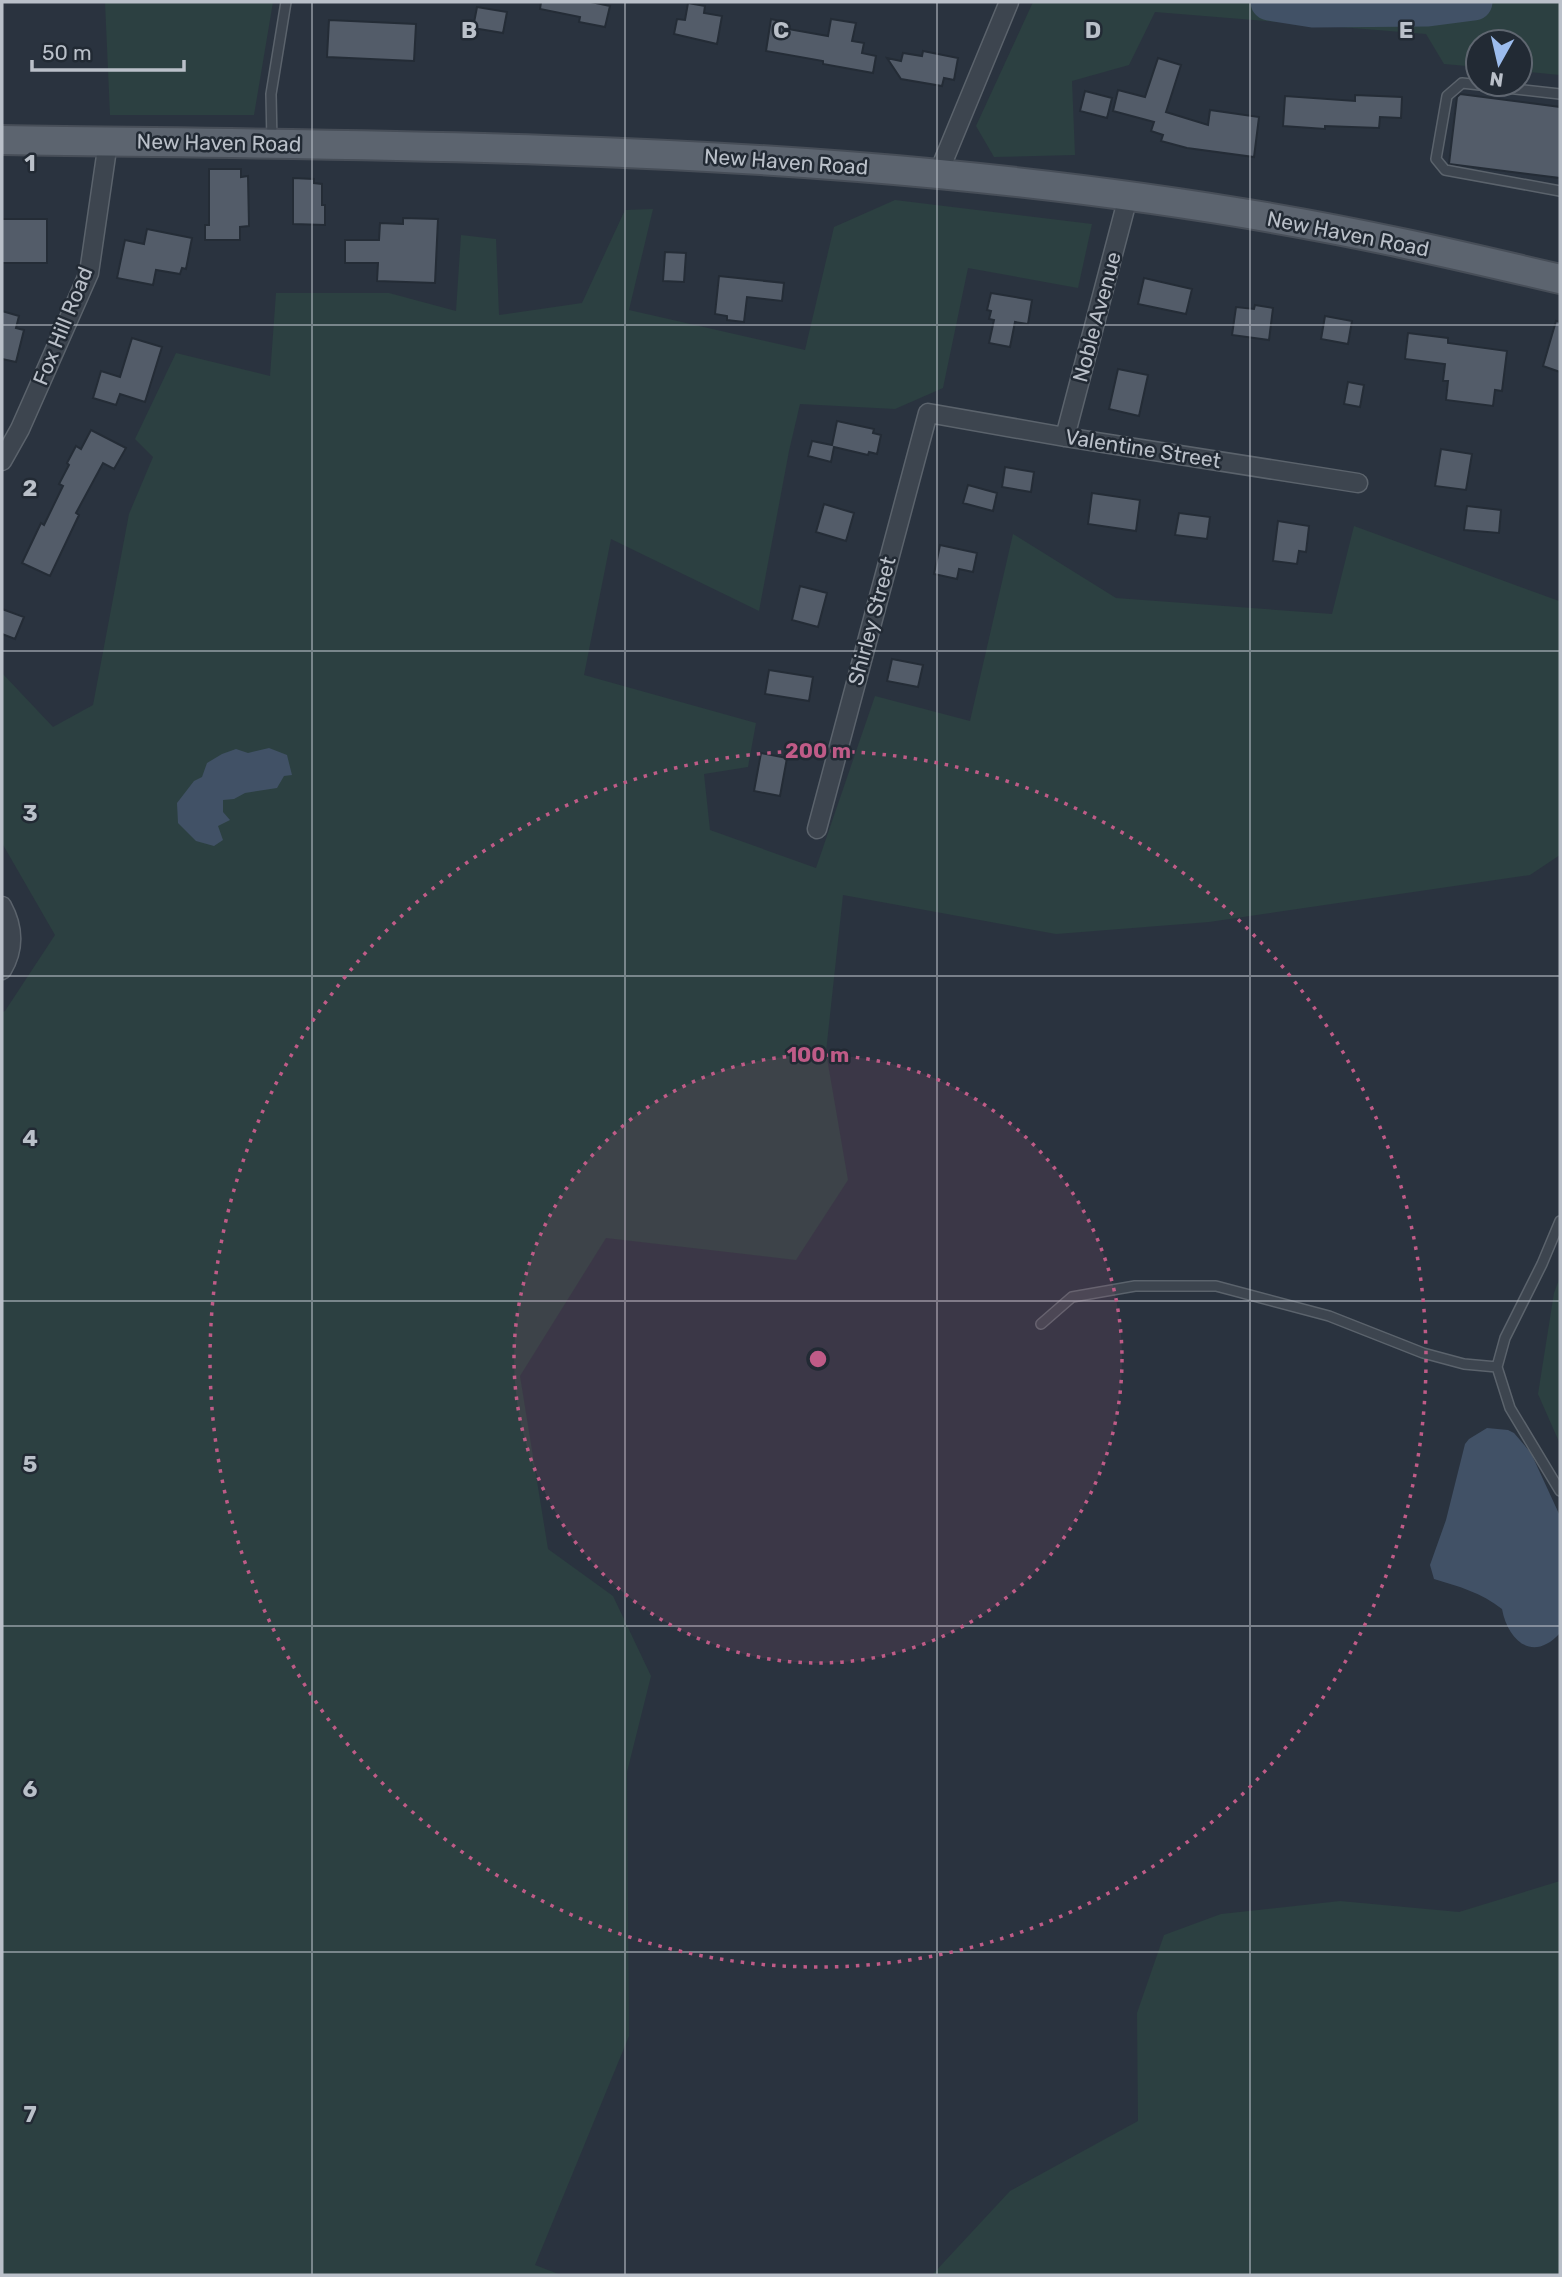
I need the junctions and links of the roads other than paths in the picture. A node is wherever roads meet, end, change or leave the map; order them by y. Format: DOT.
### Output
graph roads {
  1 [pos="286,2"];
  2 [pos="1009,2"];
  3 [pos="1560,94"];
  4 [pos="2,140"];
  5 [pos="108,142"];
  6 [pos="272,144"];
  7 [pos="938,174"];
  8 [pos="1560,191"];
  9 [pos="1128,197"];
  10 [pos="1560,279"];
  11 [pos="928,413"];
  12 [pos="1065,437"];
  13 [pos="2,461"];
  14 [pos="1358,483"];
  15 [pos="817,829"];
  16 [pos="2,905"];
  17 [pos="2,970"];
  18 [pos="1560,1221"];
  19 [pos="1041,1324"];
  20 [pos="1497,1367"];
  21 [pos="1560,1491"];
  1 -- 6 [label="lane"];
  2 -- 7 [label="street"];
  3 -- 8 [label="lane"];
  4 -- 5 [label="main road, New Haven Road"];
  5 -- 6 [label="main road, New Haven Road"];
  5 -- 13 [label="street, Fox Hill Road"];
  6 -- 7 [label="main road, New Haven Road"];
  7 -- 9 [label="main road, New Haven Road"];
  9 -- 10 [label="main road, New Haven Road"];
  9 -- 12 [label="street, Noble Avenue"];
  11 -- 12 [label="street, Valentine Street"];
  11 -- 15 [label="street, Shirley Street"];
  12 -- 14 [label="street, Valentine Street"];
  16 -- 17 [label="street"];
  18 -- 20 [label="lane"];
  19 -- 20 [label="lane"];
  20 -- 21 [label="lane"];
}
